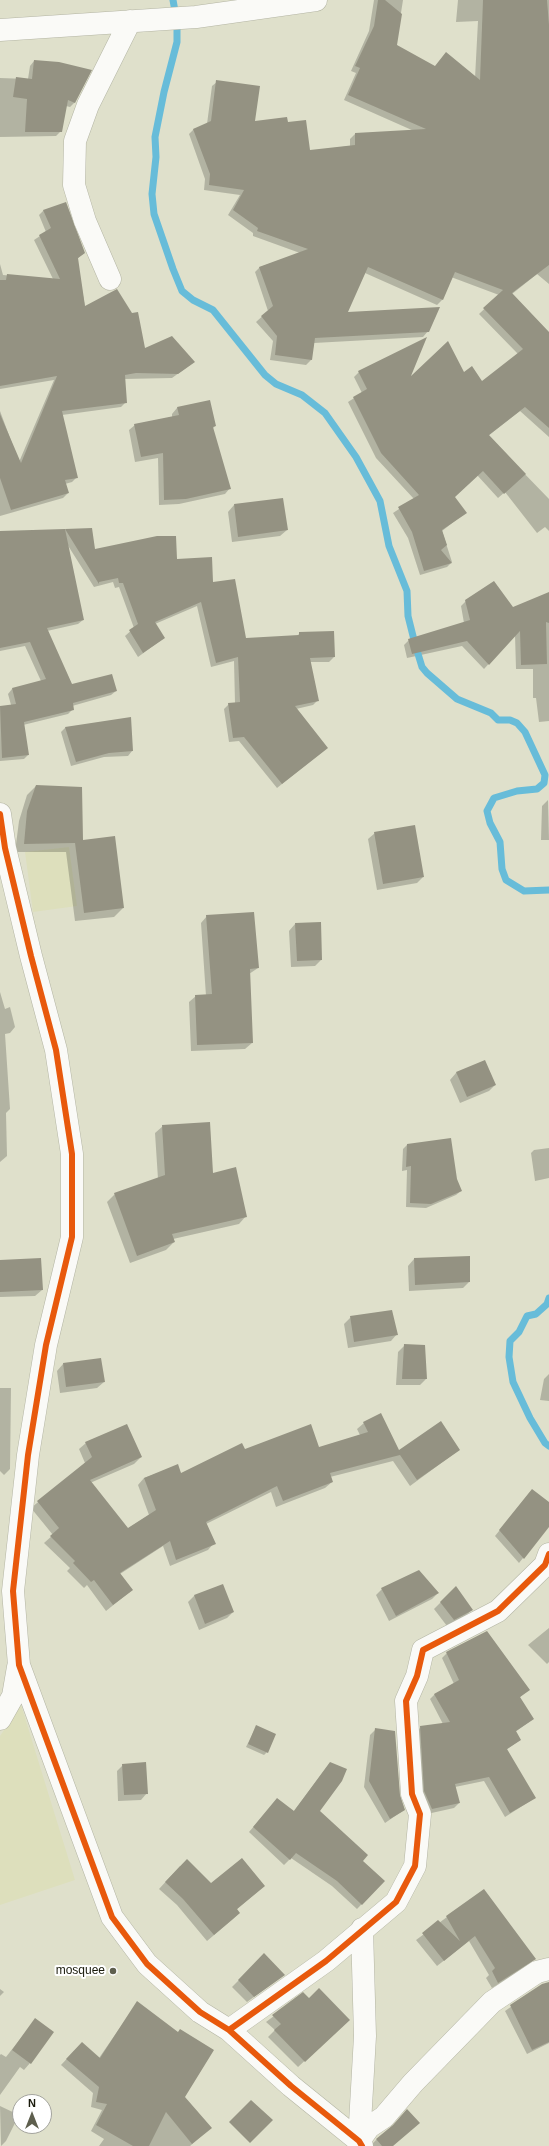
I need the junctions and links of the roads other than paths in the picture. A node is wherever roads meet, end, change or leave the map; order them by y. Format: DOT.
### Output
graph roads {
  1 [pos="316,0"];
  2 [pos="137,21"];
  3 [pos="0,30"];
  4 [pos="110,279"];
  5 [pos="0,814"];
  6 [pos="549,1554"];
  7 [pos="19,1665"];
  8 [pos="0,1719"];
  9 [pos="362,1929"];
  10 [pos="549,1969"];
  11 [pos="229,2030"];
  12 [pos="359,2144"];
  1 -- 2 [label="street"];
  2 -- 3 [label="street"];
  2 -- 4 [label="street"];
  5 -- 7 [label="street"];
  6 -- 9 [label="street"];
  7 -- 8 [label="street"];
  7 -- 11 [label="street"];
  9 -- 11 [label="street"];
  9 -- 12 [label="street"];
  10 -- 12 [label="street"];
  11 -- 12 [label="street"];
}
